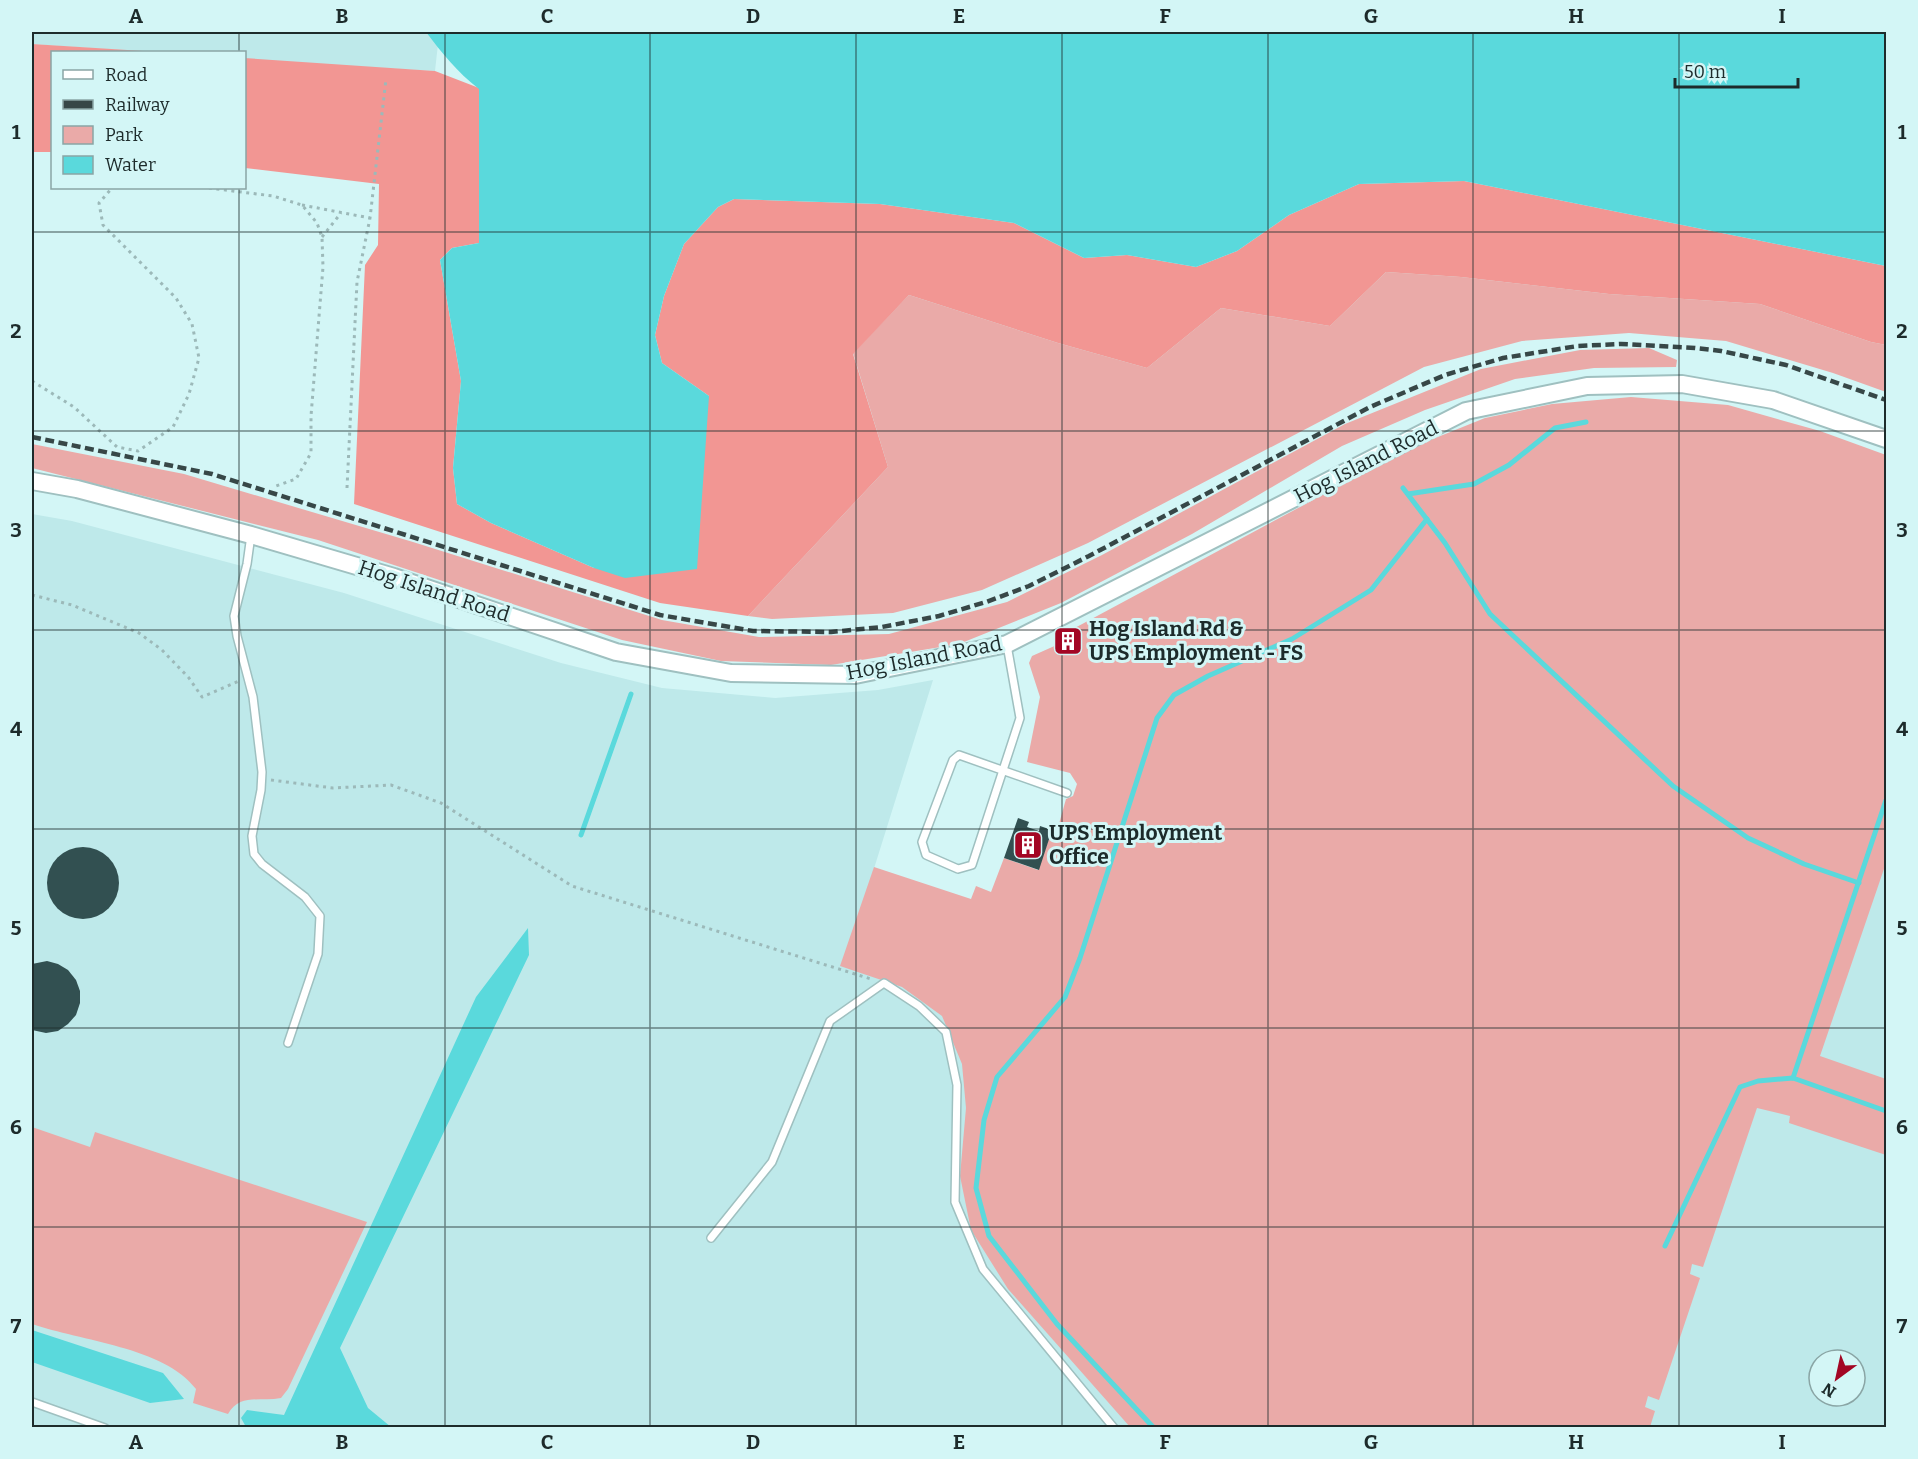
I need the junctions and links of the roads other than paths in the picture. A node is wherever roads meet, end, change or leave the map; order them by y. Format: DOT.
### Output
graph roads {
  1 [pos="1887,439"];
  2 [pos="32,481"];
  3 [pos="251,535"];
  4 [pos="1007,644"];
  5 [pos="1003,770"];
  6 [pos="1067,793"];
  7 [pos="288,1043"];
  8 [pos="711,1238"];
  9 [pos="32,1402"];
  10 [pos="105,1428"];
  11 [pos="1113,1428"];
  1 -- 4 [label="street, Hog Island Road"];
  2 -- 3 [label="street, Hog Island Road"];
  3 -- 4 [label="street, Hog Island Road"];
  3 -- 7 [label="lane"];
  4 -- 5 [label="lane"];
  5 -- 5 [label="lane"];
  5 -- 6 [label="lane"];
  8 -- 11 [label="lane"];
  9 -- 10 [label="lane"];
}
